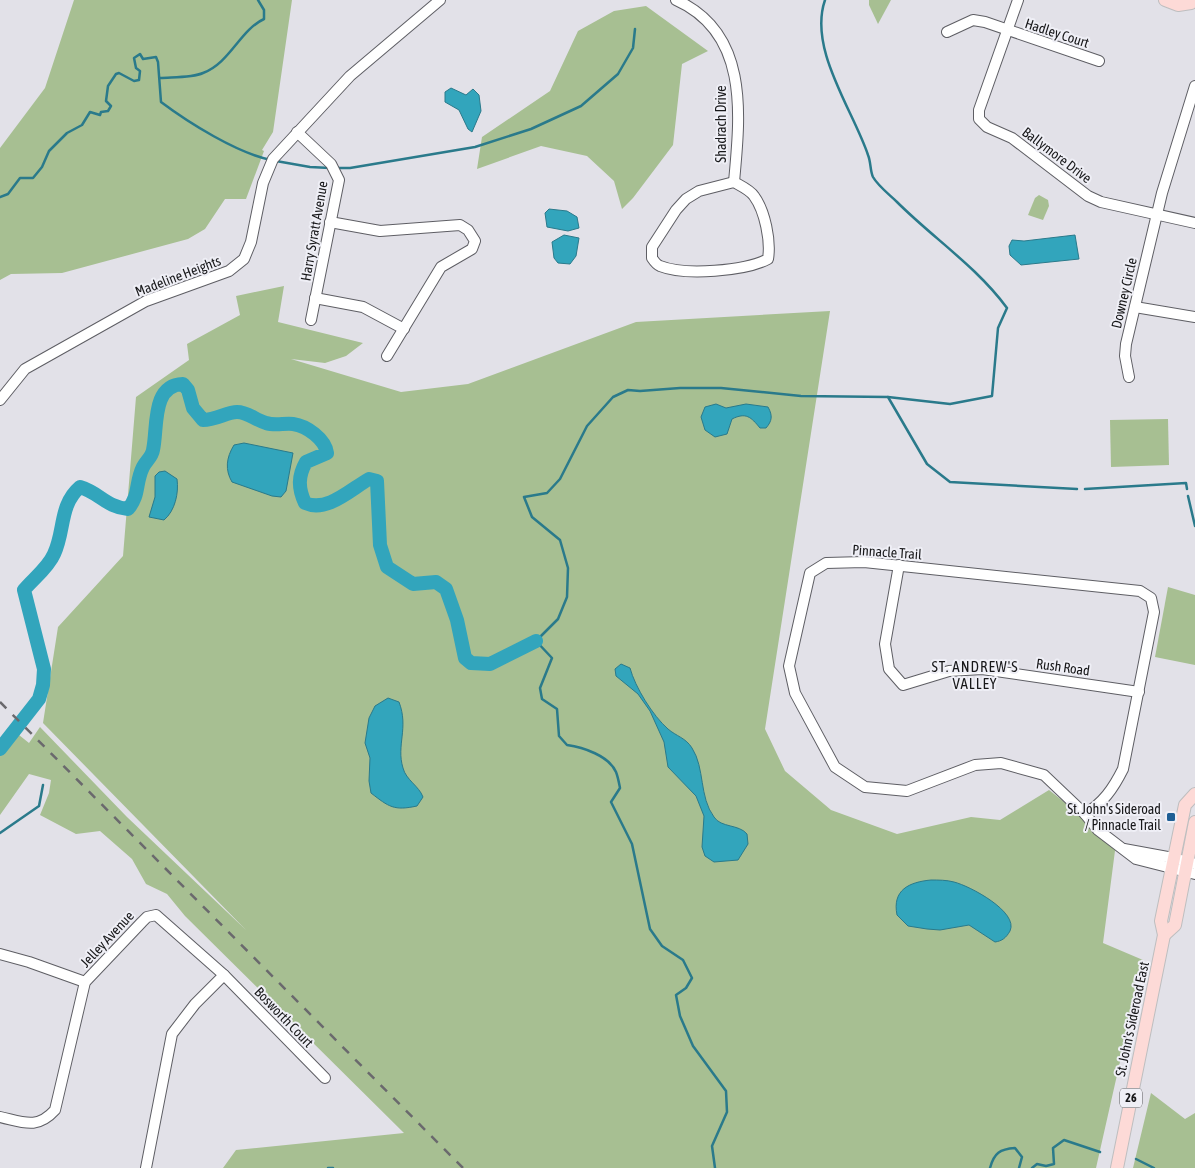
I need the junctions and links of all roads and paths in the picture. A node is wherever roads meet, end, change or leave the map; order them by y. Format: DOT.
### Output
graph roads {
  1 [pos="440,0"];
  2 [pos="678,0"];
  3 [pos="1018,0"];
  4 [pos="1165,0"];
  5 [pos="1192,2"];
  6 [pos="1007,30"];
  7 [pos="947,32"];
  8 [pos="1100,61"];
  9 [pos="1195,86"];
  10 [pos="297,132"];
  11 [pos="734,182"];
  12 [pos="1157,215"];
  13 [pos="330,222"];
  14 [pos="1195,223"];
  15 [pos="315,298"];
  16 [pos="1135,307"];
  17 [pos="1195,317"];
  18 [pos="311,320"];
  19 [pos="404,329"];
  20 [pos="387,356"];
  21 [pos="1129,378"];
  22 [pos="0,400"];
  23 [pos="899,565"];
  24 [pos="1139,692"];
  25 [pos="1195,794"];
  26 [pos="1085,814"];
  27 [pos="1195,822"];
  28 [pos="1172,864"];
  29 [pos="1190,868"];
  30 [pos="1164,935"];
  31 [pos="0,954"];
  32 [pos="224,975"];
  33 [pos="85,982"];
  34 [pos="325,1078"];
  35 [pos="0,1117"];
  36 [pos="146,1168"];
  37 [pos="1117,1168"];
  1 -- 10 [label="street, Madeline Heights"];
  2 -- 11 [label="street, Shadrach Drive"];
  3 -- 6 [label="street, Ballymore Drive"];
  4 -- 5 [label="main road"];
  6 -- 7 [label="street, Hadley Court"];
  6 -- 8 [label="street, Hadley Court"];
  6 -- 12 [label="street, Ballymore Drive"];
  9 -- 12 [label="street, Downey Circle"];
  10 -- 13 [label="street, Harry Syratt Avenue"];
  10 -- 22 [label="street, Madeline Heights"];
  11 -- 11 [label="street"];
  12 -- 14 [label="street"];
  12 -- 16 [label="street, Downey Circle"];
  13 -- 15 [label="street, Harry Syratt Avenue"];
  13 -- 19 [label="street"];
  15 -- 18 [label="street, Harry Syratt Avenue"];
  15 -- 19 [label="street"];
  16 -- 17 [label="street"];
  16 -- 21 [label="street, Downey Circle"];
  19 -- 20 [label="street"];
  23 -- 24 [label="street, Pinnacle Trail"];
  23 -- 24 [label="street, Rush Road"];
  23 -- 26 [label="street, Pinnacle Trail"];
  24 -- 26 [label="street, Pinnacle Trail"];
  25 -- 28 [label="main road, St. John's Sideroad East / 26"];
  26 -- 28 [label="street, Pinnacle Trail"];
  27 -- 29 [label="main road, St. John's Sideroad East / 26"];
  28 -- 29 [label="street, Pinnacle Trail"];
  28 -- 30 [label="main road, St. John's Sideroad East / 26"];
  29 -- 30 [label="main road, St. John's Sideroad East / 26"];
  30 -- 37 [label="main road, St. John's Sideroad East / 26"];
  31 -- 33 [label="street"];
  32 -- 33 [label="street, Jelley Avenue"];
  32 -- 34 [label="street, Bosworth Court"];
  32 -- 36 [label="street"];
  33 -- 35 [label="street, Jelley Avenue"];
}
